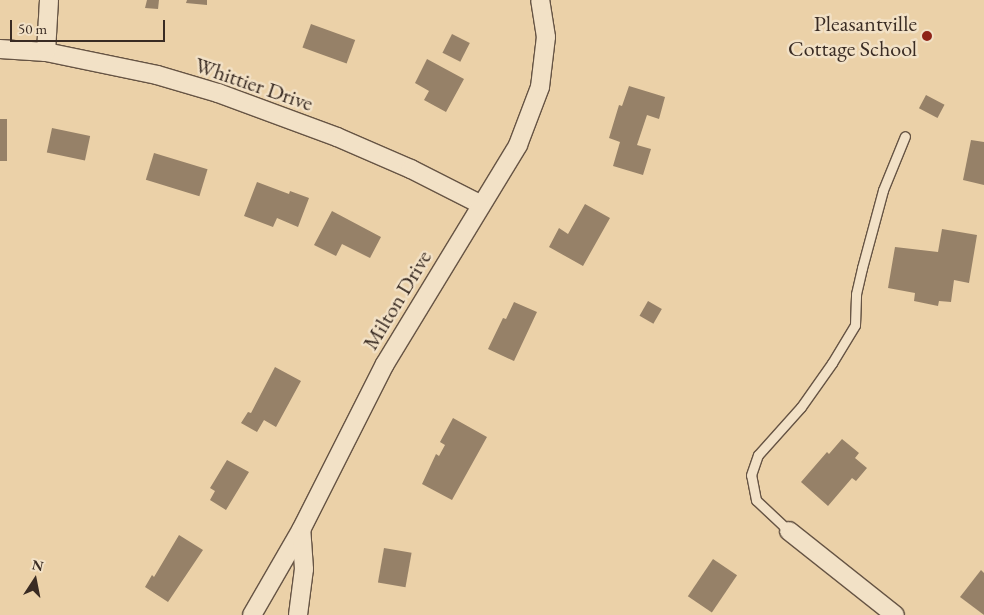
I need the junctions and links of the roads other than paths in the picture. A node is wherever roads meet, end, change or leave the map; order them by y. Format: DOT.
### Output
graph roads {
  1 [pos="49,0"];
  2 [pos="540,0"];
  3 [pos="0,49"];
  4 [pos="46,52"];
  5 [pos="905,136"];
  6 [pos="480,204"];
  7 [pos="301,530"];
  8 [pos="789,531"];
  9 [pos="252,615"];
  10 [pos="298,615"];
  11 [pos="895,615"];
  1 -- 4 [label="street"];
  2 -- 6 [label="street, Milton Drive"];
  3 -- 4 [label="street, Whittier Drive"];
  4 -- 6 [label="street, Whittier Drive"];
  5 -- 8 [label="lane"];
  6 -- 7 [label="street, Milton Drive"];
  7 -- 9 [label="street, Milton Drive"];
  7 -- 10 [label="street"];
  8 -- 11 [label="street"];
}
